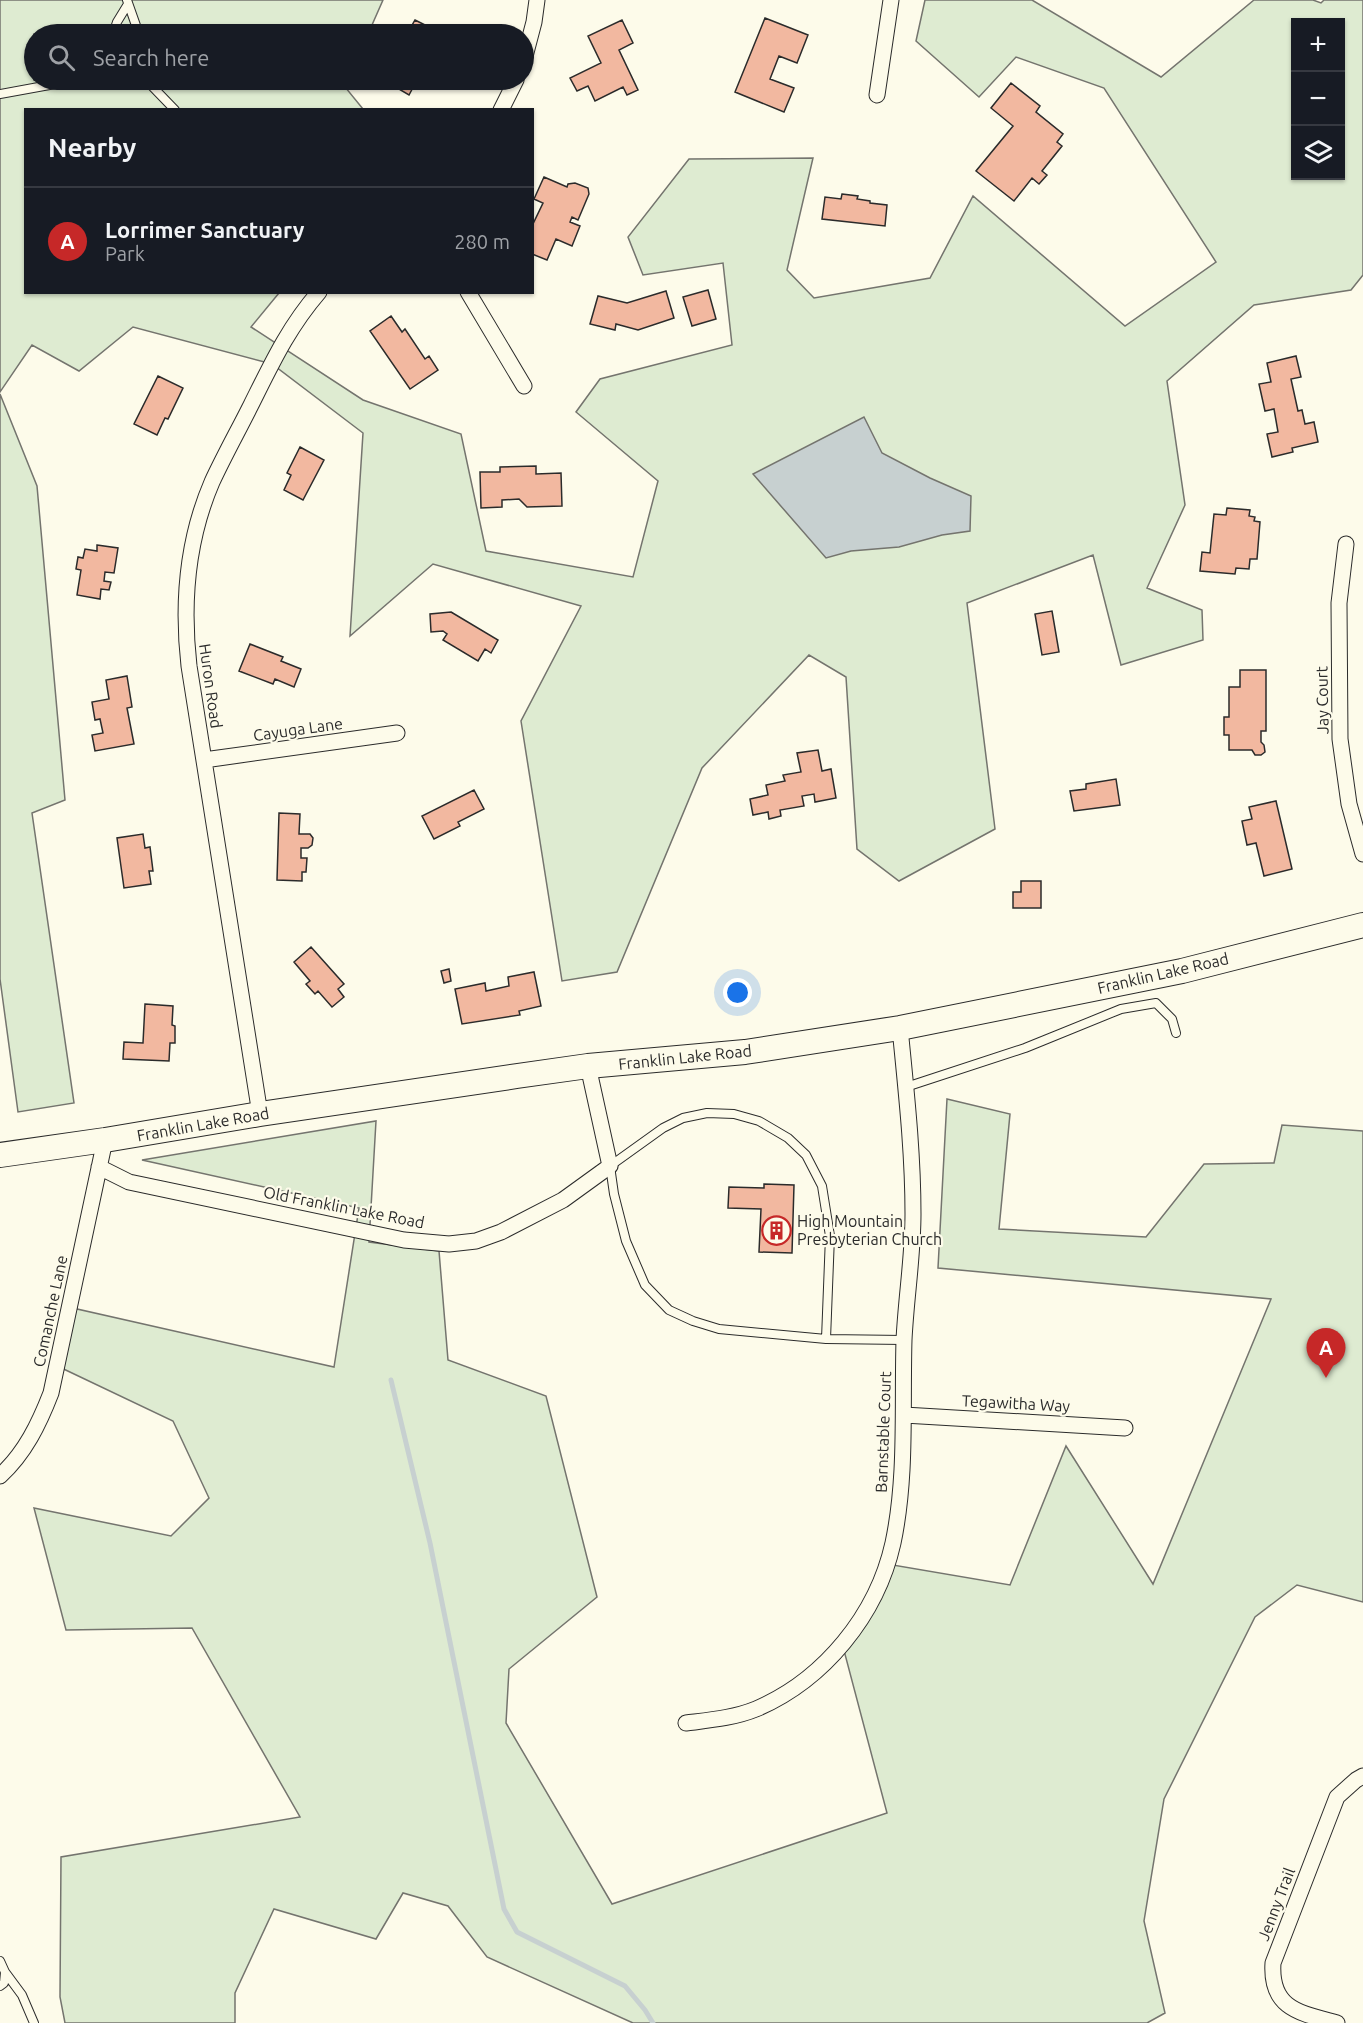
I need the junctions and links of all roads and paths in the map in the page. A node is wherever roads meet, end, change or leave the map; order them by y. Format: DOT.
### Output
graph roads {
  1 [pos="537,0"];
  2 [pos="891,0"];
  3 [pos="128,2"];
  4 [pos="116,24"];
  5 [pos="136,24"];
  6 [pos="533,24"];
  7 [pos="27,90"];
  8 [pos="156,90"];
  9 [pos="511,90"];
  10 [pos="0,94"];
  11 [pos="877,95"];
  12 [pos="173,108"];
  13 [pos="502,108"];
  14 [pos="317,294"];
  15 [pos="469,294"];
  16 [pos="524,386"];
  17 [pos="1346,544"];
  18 [pos="397,733"];
  19 [pos="204,760"];
  20 [pos="1363,854"];
  21 [pos="1363,925"];
  22 [pos="900,1028"];
  23 [pos="1176,1033"];
  24 [pos="588,1066"];
  25 [pos="906,1087"];
  26 [pos="260,1113"];
  27 [pos="105,1140"];
  28 [pos="0,1155"];
  29 [pos="610,1166"];
  30 [pos="99,1167"];
  31 [pos="826,1339"];
  32 [pos="904,1340"];
  33 [pos="904,1415"];
  34 [pos="1125,1428"];
  35 [pos="0,1476"];
  36 [pos="686,1723"];
  37 [pos="1363,1776"];
  38 [pos="0,1961"];
  39 [pos="4,1972"];
  40 [pos="0,1986"];
  41 [pos="34,2023"];
  42 [pos="1337,2023"];
  1 -- 6 [label="street"];
  2 -- 11 [label="street"];
  3 -- 4 [label="lane"];
  3 -- 5 [label="lane"];
  7 -- 10 [label="lane"];
  8 -- 12 [label="lane"];
  9 -- 13 [label="street"];
  14 -- 19 [label="street, Huron Road"];
  15 -- 16 [label="street"];
  17 -- 20 [label="street, Jay Court"];
  18 -- 19 [label="street, Cayuga Lane"];
  19 -- 26 [label="street, Huron Road"];
  21 -- 22 [label="main road, Franklin Lake Road"];
  22 -- 24 [label="main road, Franklin Lake Road"];
  22 -- 25 [label="street, Barnstable Court"];
  23 -- 25 [label="lane"];
  24 -- 26 [label="main road, Franklin Lake Road"];
  24 -- 29 [label="street"];
  25 -- 32 [label="street, Barnstable Court"];
  26 -- 27 [label="main road, Franklin Lake Road"];
  27 -- 28 [label="main road, Franklin Lake Road"];
  27 -- 30 [label="street, Comanche Lane"];
  29 -- 30 [label="street, Old Franklin Lake Road"];
  29 -- 31 [label="lane"];
  29 -- 31 [label="lane"];
  30 -- 35 [label="street, Comanche Lane"];
  31 -- 32 [label="lane"];
  32 -- 33 [label="street, Barnstable Court"];
  33 -- 34 [label="street, Tegawitha Way"];
  33 -- 36 [label="street, Barnstable Court"];
  37 -- 42 [label="street, Jenny Trail"];
  38 -- 39 [label="lane"];
  39 -- 40 [label="lane"];
  39 -- 41 [label="lane"];
}
